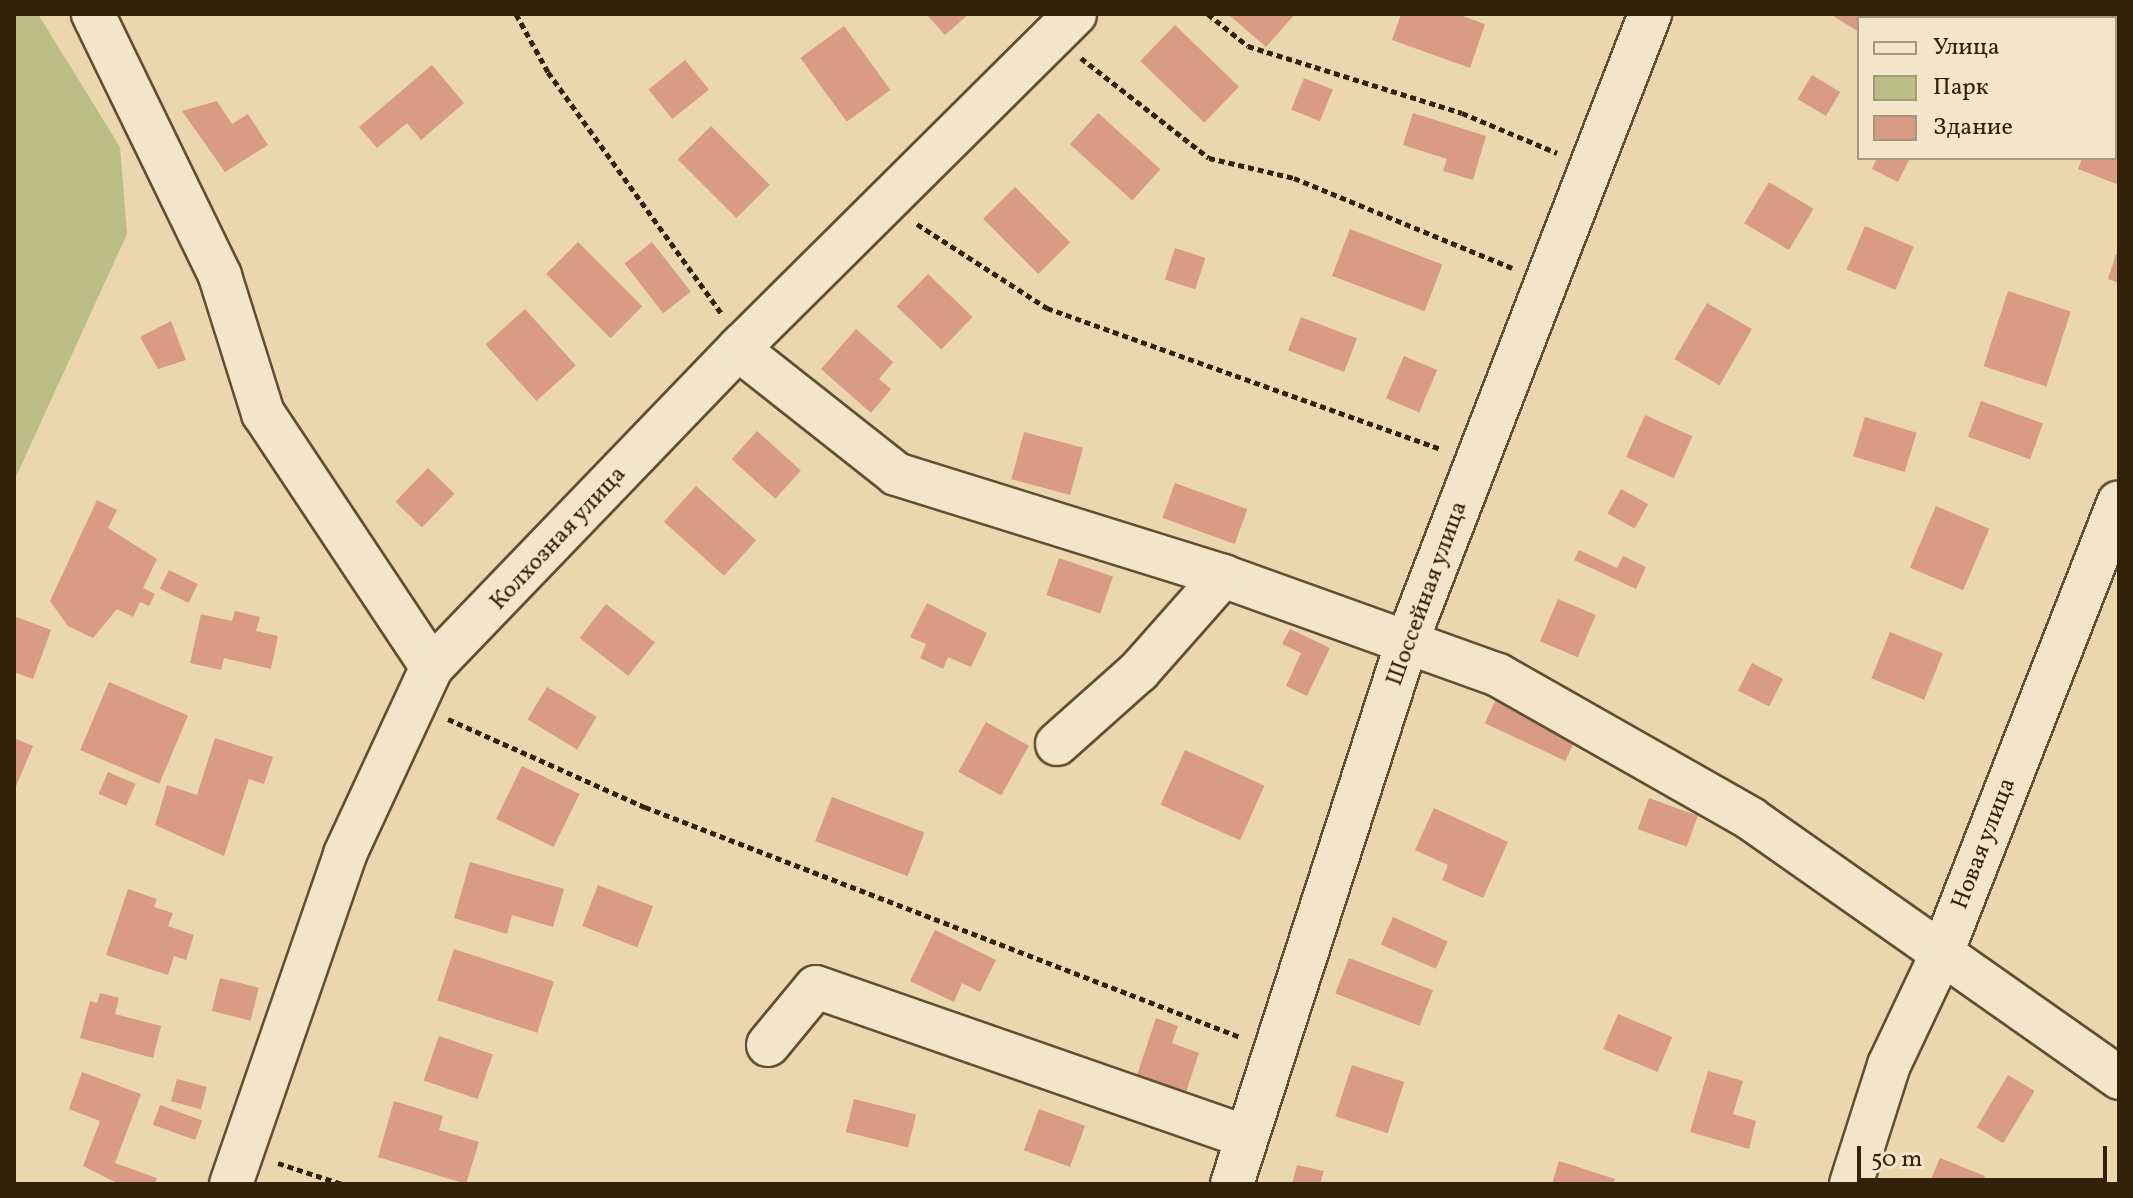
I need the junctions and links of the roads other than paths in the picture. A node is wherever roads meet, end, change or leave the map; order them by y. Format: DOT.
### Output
graph roads {
  1 [pos="93,14"];
  2 [pos="1650,14"];
  3 [pos="1065,26"];
  4 [pos="740,346"];
  5 [pos="2119,502"];
  6 [pos="1223,576"];
  7 [pos="1408,639"];
  8 [pos="425,686"];
  9 [pos="1057,744"];
  10 [pos="1942,953"];
  11 [pos="768,1045"];
  12 [pos="2119,1078"];
  13 [pos="1247,1137"];
  14 [pos="237,1168"];
  15 [pos="1232,1184"];
  16 [pos="1851,1184"];
  1 -- 8 [label="street"];
  2 -- 7 [label="street, Шоссейная улица"];
  3 -- 4 [label="street, Колхозная улица"];
  4 -- 6 [label="street"];
  4 -- 8 [label="street, Колхозная улица"];
  5 -- 10 [label="street, Новая улица"];
  6 -- 7 [label="street"];
  6 -- 9 [label="street"];
  7 -- 10 [label="street"];
  7 -- 13 [label="street, Шоссейная улица"];
  8 -- 14 [label="street, Колхозная улица"];
  10 -- 12 [label="street"];
  10 -- 16 [label="street, Новая улица"];
  11 -- 13 [label="street"];
  13 -- 15 [label="street, Шоссейная улица"];
}
